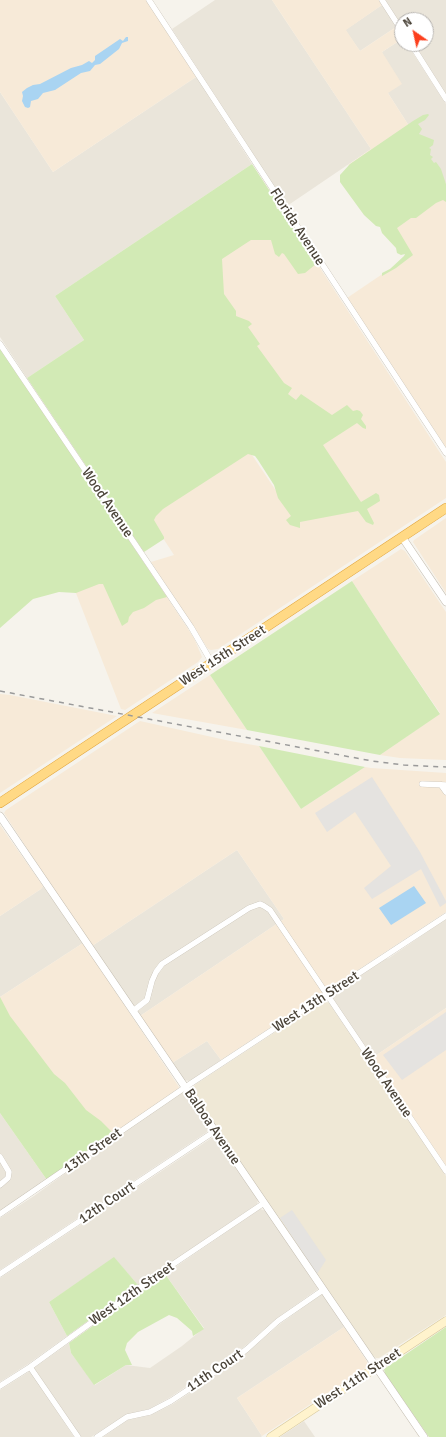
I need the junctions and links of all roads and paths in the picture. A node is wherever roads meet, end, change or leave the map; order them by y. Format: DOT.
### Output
graph roads {
  1 [pos="149,0"];
  2 [pos="382,0"];
  3 [pos="394,19"];
  4 [pos="416,52"];
  5 [pos="446,99"];
  6 [pos="0,344"];
  7 [pos="446,453"];
  8 [pos="446,508"];
  9 [pos="402,537"];
  10 [pos="446,602"];
  11 [pos="212,663"];
  12 [pos="422,784"];
  13 [pos="443,785"];
  14 [pos="446,792"];
  15 [pos="0,803"];
  16 [pos="0,816"];
  17 [pos="446,916"];
  18 [pos="326,995"];
  19 [pos="133,1011"];
  20 [pos="185,1088"];
  21 [pos="215,1131"];
  22 [pos="0,1156"];
  23 [pos="446,1171"];
  24 [pos="0,1185"];
  25 [pos="264,1203"];
  26 [pos="0,1214"];
  27 [pos="0,1274"];
  28 [pos="323,1290"];
  29 [pos="446,1321"];
  30 [pos="30,1367"];
  31 [pos="376,1368"];
  32 [pos="0,1386"];
  33 [pos="78,1437"];
  34 [pos="97,1437"];
  35 [pos="271,1437"];
  36 [pos="424,1437"];
  1 -- 7 [label="street, Florida Avenue"];
  2 -- 3 [label="street"];
  4 -- 5 [label="street"];
  6 -- 11 [label="street, Wood Avenue"];
  8 -- 9 [label="highway, West 15th Street"];
  9 -- 10 [label="street"];
  9 -- 11 [label="highway, West 15th Street"];
  11 -- 15 [label="highway, West 15th Street"];
  12 -- 13 [label="street"];
  13 -- 14 [label="street"];
  16 -- 19 [label="street, Balboa Avenue"];
  17 -- 18 [label="street, West 13th Street"];
  18 -- 19 [label="street, Wood Avenue"];
  18 -- 20 [label="street, West 13th Street"];
  18 -- 23 [label="street, Wood Avenue"];
  19 -- 20 [label="street, Balboa Avenue"];
  20 -- 21 [label="street, Balboa Avenue"];
  20 -- 26 [label="street, 13th Street"];
  21 -- 25 [label="street, Balboa Avenue"];
  21 -- 27 [label="street, 12th Court"];
  22 -- 24 [label="street"];
  25 -- 28 [label="street, Balboa Avenue"];
  25 -- 30 [label="street, West 12th Street"];
  28 -- 31 [label="street, Balboa Avenue"];
  28 -- 34 [label="street, 11th Court"];
  29 -- 31 [label="main road, West 11th Street"];
  30 -- 32 [label="street, West 12th Street"];
  30 -- 33 [label="street"];
  31 -- 35 [label="main road, West 11th Street"];
  31 -- 36 [label="street, Balboa Avenue"];
}
